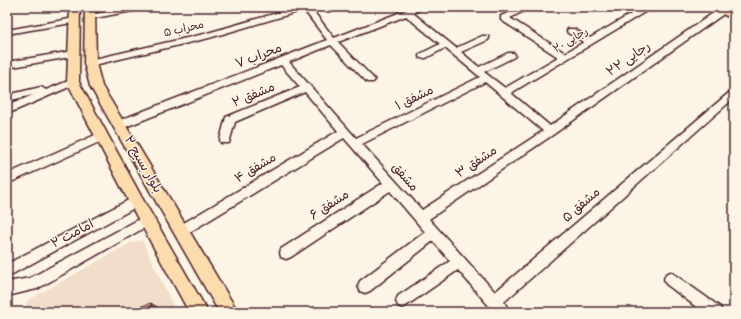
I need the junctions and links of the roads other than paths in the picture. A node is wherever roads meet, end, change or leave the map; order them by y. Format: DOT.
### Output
graph roads {
  1 [pos="143,7"];
  2 [pos="306,7"];
  3 [pos="422,7"];
  4 [pos="528,7"];
  5 [pos="649,7"];
  6 [pos="716,8"];
  7 [pos="90,12"];
  8 [pos="408,13"];
  9 [pos="75,14"];
  10 [pos="734,16"];
  11 [pos="571,31"];
  12 [pos="7,32"];
  13 [pos="485,38"];
  14 [pos="333,42"];
  15 [pos="590,42"];
  16 [pos="446,44"];
  17 [pos="455,52"];
  18 [pos="73,54"];
  19 [pos="423,56"];
  20 [pos="511,56"];
  21 [pos="565,57"];
  22 [pos="283,61"];
  23 [pos="7,65"];
  24 [pos="91,69"];
  25 [pos="478,71"];
  26 [pos="486,78"];
  27 [pos="370,80"];
  28 [pos="74,82"];
  29 [pos="307,88"];
  30 [pos="504,93"];
  31 [pos="734,93"];
  32 [pos="7,98"];
  33 [pos="7,110"];
  34 [pos="119,125"];
  35 [pos="550,131"];
  36 [pos="345,132"];
  37 [pos="102,136"];
  38 [pos="225,140"];
  39 [pos="355,143"];
  40 [pos="10,177"];
  41 [pos="391,184"];
  42 [pos="136,201"];
  43 [pos="420,218"];
  44 [pos="147,220"];
  45 [pos="181,231"];
  46 [pos="434,233"];
  47 [pos="286,253"];
  48 [pos="459,262"];
  49 [pos="8,270"];
  50 [pos="671,278"];
  51 [pos="365,286"];
  52 [pos="7,289"];
  53 [pos="404,301"];
  54 [pos="494,302"];
  55 [pos="199,312"];
  56 [pos="229,312"];
  57 [pos="503,312"];
  58 [pos="714,312"];
  1 -- 7 [label="street"];
  2 -- 14 [label="street"];
  2 -- 24 [label="street, محراب ۵"];
  3 -- 8 [label="street, محراب ۷"];
  4 -- 21 [label="street"];
  5 -- 15 [label="street, رجایی ۲۰"];
  6 -- 10 [label="main road"];
  6 -- 35 [label="street, رجایی ۲۲"];
  7 -- 24 [label="main road, بلوار بسیج ۲"];
  8 -- 14 [label="street, محراب ۷"];
  8 -- 16 [label="street"];
  9 -- 12 [label="street"];
  9 -- 18 [label="main road, بلوار بسیج ۲"];
  11 -- 15 [label="street"];
  13 -- 17 [label="street"];
  14 -- 22 [label="street, محراب ۷"];
  14 -- 27 [label="street"];
  15 -- 21 [label="street, رجایی ۲۰"];
  16 -- 17 [label="street"];
  16 -- 19 [label="street"];
  17 -- 25 [label="street"];
  18 -- 23 [label="street"];
  18 -- 28 [label="main road, بلوار بسیج ۲"];
  20 -- 25 [label="street"];
  21 -- 30 [label="street, رجایی ۲۰"];
  22 -- 29 [label="street, مشفق"];
  22 -- 34 [label="street, محراب ۷"];
  24 -- 28 [label="main road"];
  24 -- 34 [label="main road, بلوار بسیج ۲"];
  25 -- 26 [label="street"];
  26 -- 30 [label="street"];
  26 -- 39 [label="street, مشفق ۱"];
  28 -- 32 [label="street"];
  28 -- 33 [label="street"];
  28 -- 37 [label="main road, بلوار بسیج ۲"];
  29 -- 36 [label="street, مشفق"];
  29 -- 38 [label="street, مشفق ۲"];
  30 -- 35 [label="street"];
  31 -- 54 [label="street, مشفق ۵"];
  34 -- 45 [label="main road, بلوار بسیج ۲"];
  35 -- 43 [label="street, مشفق ۳"];
  36 -- 39 [label="street, مشفق"];
  36 -- 45 [label="street, مشفق ۴"];
  37 -- 40 [label="street"];
  37 -- 42 [label="main road, بلوار بسیج ۲"];
  39 -- 41 [label="street, مشفق"];
  41 -- 43 [label="street, مشفق"];
  41 -- 47 [label="street, مشفق ۶"];
  42 -- 44 [label="main road, بلوار بسیج ۲"];
  42 -- 49 [label="street, امامت ۲"];
  43 -- 46 [label="street, مشفق"];
  44 -- 52 [label="street"];
  44 -- 55 [label="main road, بلوار بسیج ۲"];
  45 -- 56 [label="main road, بلوار بسیج ۲"];
  46 -- 48 [label="street, مشفق"];
  46 -- 51 [label="street"];
  48 -- 53 [label="street"];
  48 -- 54 [label="street, مشفق"];
  50 -- 58 [label="street"];
  54 -- 57 [label="street, مشفق"];
}
